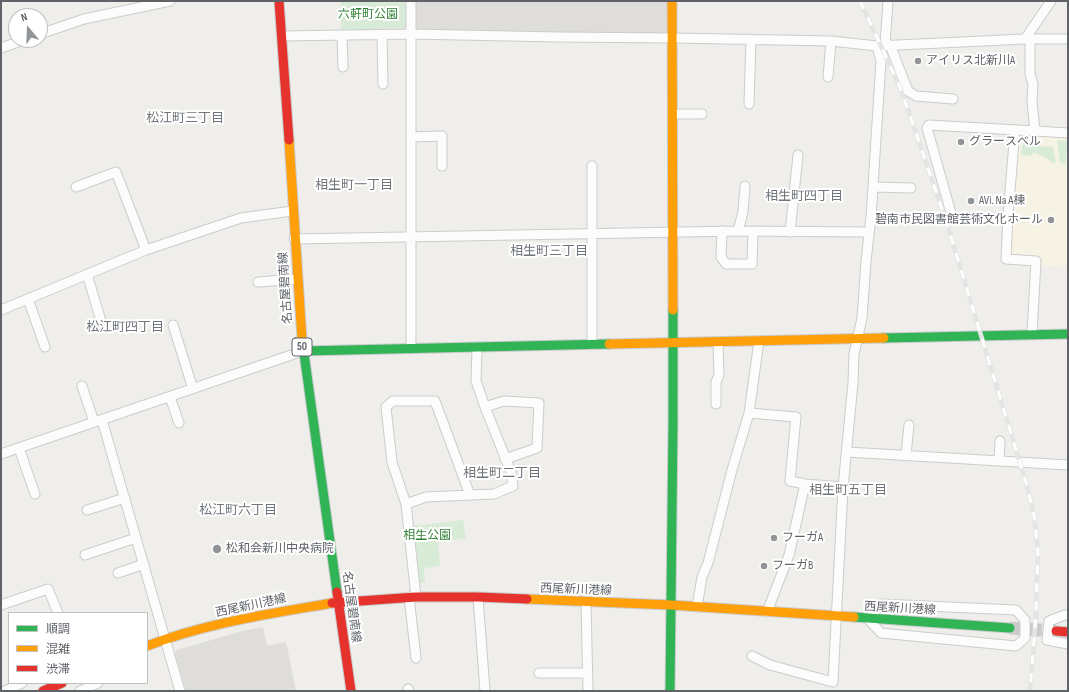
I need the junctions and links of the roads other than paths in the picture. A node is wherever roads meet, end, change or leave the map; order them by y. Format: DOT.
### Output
graph roads {
  1 [pos="170,1"];
  2 [pos="279,1"];
  3 [pos="411,1"];
  4 [pos="672,1"];
  5 [pos="888,1"];
  6 [pos="1051,1"];
  7 [pos="48,31"];
  8 [pos="411,34"];
  9 [pos="342,35"];
  10 [pos="382,35"];
  11 [pos="281,36"];
  12 [pos="673,38"];
  13 [pos="751,39"];
  14 [pos="1027,39"];
  15 [pos="1068,39"];
  16 [pos="831,41"];
  17 [pos="884,45"];
  18 [pos="343,67"];
  19 [pos="828,77"];
  20 [pos="383,84"];
  21 [pos="953,99"];
  22 [pos="749,104"];
  23 [pos="673,114"];
  24 [pos="702,114"];
  25 [pos="1015,130"];
  26 [pos="1035,131"];
  27 [pos="1068,133"];
  28 [pos="411,137"];
  29 [pos="798,155"];
  30 [pos="442,166"];
  31 [pos="592,166"];
  32 [pos="745,186"];
  33 [pos="76,187"];
  34 [pos="873,187"];
  35 [pos="911,188"];
  36 [pos="292,211"];
  37 [pos="951,213"];
  38 [pos="738,231"];
  39 [pos="753,231"];
  40 [pos="672,232"];
  41 [pos="722,232"];
  42 [pos="790,232"];
  43 [pos="870,232"];
  44 [pos="592,234"];
  45 [pos="410,237"];
  46 [pos="294,239"];
  47 [pos="146,250"];
  48 [pos="87,274"];
  49 [pos="297,280"];
  50 [pos="258,282"];
  51 [pos="28,299"];
  52 [pos="1,310"];
  53 [pos="101,321"];
  54 [pos="172,325"];
  55 [pos="1032,334"];
  56 [pos="1068,334"];
  57 [pos="856,339"];
  58 [pos="759,341"];
  59 [pos="718,342"];
  60 [pos="672,343"];
  61 [pos="592,344"];
  62 [pos="45,347"];
  63 [pos="411,348"];
  64 [pos="477,348"];
  65 [pos="303,351"];
  66 [pos="82,386"];
  67 [pos="193,389"];
  68 [pos="170,396"];
  69 [pos="716,404"];
  70 [pos="485,407"];
  71 [pos="749,413"];
  72 [pos="98,421"];
  73 [pos="179,423"];
  74 [pos="909,425"];
  75 [pos="1000,441"];
  76 [pos="19,448"];
  77 [pos="847,452"];
  78 [pos="1,454"];
  79 [pos="906,455"];
  80 [pos="505,459"];
  81 [pos="999,461"];
  82 [pos="1068,466"];
  83 [pos="806,484"];
  84 [pos="843,487"];
  85 [pos="35,494"];
  86 [pos="470,495"];
  87 [pos="125,498"];
  88 [pos="406,504"];
  89 [pos="87,510"];
  90 [pos="136,538"];
  91 [pos="85,555"];
  92 [pos="144,564"];
  93 [pos="118,573"];
  94 [pos="412,597"];
  95 [pos="478,597"];
  96 [pos="338,602"];
  97 [pos="586,602"];
  98 [pos="1,605"];
  99 [pos="671,606"];
  100 [pos="697,607"];
  101 [pos="58,612"];
  102 [pos="767,612"];
  103 [pos="1068,615"];
  104 [pos="836,617"];
  105 [pos="868,619"];
  106 [pos="1010,628"];
  107 [pos="1056,631"];
  108 [pos="1068,632"];
  109 [pos="165,639"];
  110 [pos="149,644"];
  111 [pos="1068,644"];
  112 [pos="752,656"];
  113 [pos="416,658"];
  114 [pos="539,673"];
  115 [pos="587,673"];
  116 [pos="20,684"];
  117 [pos="60,684"];
  118 [pos="96,684"];
  119 [pos="5,691"];
  120 [pos="43,691"];
  121 [pos="80,691"];
  122 [pos="180,691"];
  123 [pos="351,691"];
  124 [pos="484,691"];
  125 [pos="588,691"];
  126 [pos="670,691"];
  1 -- 7 [label="street"];
  2 -- 11 [label="main road, 名古屋碧南線 / 50"];
  3 -- 8 [label="street"];
  4 -- 12 [label="main road"];
  5 -- 17 [label="street"];
  6 -- 14 [label="street"];
  8 -- 10 [label="street"];
  8 -- 12 [label="street"];
  8 -- 28 [label="street"];
  9 -- 10 [label="street"];
  9 -- 11 [label="street"];
  9 -- 18 [label="street"];
  10 -- 20 [label="street"];
  11 -- 36 [label="main road, 名古屋碧南線 / 50"];
  12 -- 13 [label="street"];
  12 -- 23 [label="main road"];
  13 -- 16 [label="street"];
  13 -- 22 [label="street"];
  14 -- 15 [label="street"];
  14 -- 17 [label="street"];
  14 -- 26 [label="street"];
  16 -- 17 [label="street"];
  16 -- 19 [label="street"];
  17 -- 21 [label="street"];
  17 -- 34 [label="street"];
  23 -- 24 [label="street"];
  23 -- 40 [label="main road"];
  25 -- 26 [label="street"];
  25 -- 37 [label="street"];
  25 -- 55 [label="street"];
  26 -- 27 [label="street"];
  28 -- 30 [label="street"];
  28 -- 45 [label="street"];
  29 -- 42 [label="street"];
  31 -- 44 [label="street"];
  32 -- 38 [label="street"];
  33 -- 47 [label="street"];
  34 -- 35 [label="street"];
  34 -- 43 [label="street"];
  36 -- 46 [label="main road, 名古屋碧南線 / 50"];
  36 -- 47 [label="street"];
  38 -- 39 [label="street"];
  38 -- 41 [label="street"];
  39 -- 41 [label="street"];
  39 -- 42 [label="street"];
  40 -- 41 [label="street"];
  40 -- 44 [label="street"];
  40 -- 60 [label="main road"];
  42 -- 43 [label="street"];
  43 -- 57 [label="street"];
  44 -- 45 [label="street"];
  44 -- 61 [label="street"];
  45 -- 46 [label="street"];
  45 -- 63 [label="street"];
  46 -- 49 [label="main road, 名古屋碧南線 / 50"];
  47 -- 48 [label="street"];
  48 -- 51 [label="street"];
  48 -- 53 [label="street"];
  49 -- 50 [label="street"];
  49 -- 65 [label="main road, 名古屋碧南線 / 50"];
  51 -- 52 [label="street"];
  51 -- 62 [label="street"];
  54 -- 67 [label="street"];
  55 -- 56 [label="main road"];
  55 -- 57 [label="main road"];
  57 -- 58 [label="main road"];
  57 -- 77 [label="street"];
  58 -- 59 [label="main road"];
  58 -- 71 [label="street"];
  59 -- 60 [label="main road"];
  59 -- 69 [label="street"];
  60 -- 61 [label="main road"];
  60 -- 99 [label="main road"];
  61 -- 64 [label="main road"];
  63 -- 64 [label="main road"];
  63 -- 65 [label="main road"];
  64 -- 70 [label="street"];
  65 -- 67 [label="street"];
  65 -- 96 [label="main road, 名古屋碧南線 / 50"];
  66 -- 72 [label="street"];
  67 -- 68 [label="street"];
  68 -- 72 [label="street"];
  68 -- 73 [label="street"];
  70 -- 80 [label="street"];
  70 -- 80 [label="street"];
  71 -- 83 [label="street"];
  71 -- 100 [label="street"];
  72 -- 76 [label="street"];
  72 -- 87 [label="street"];
  74 -- 79 [label="street"];
  75 -- 81 [label="street"];
  76 -- 78 [label="street"];
  76 -- 85 [label="street"];
  77 -- 79 [label="street"];
  77 -- 84 [label="street"];
  79 -- 81 [label="street"];
  80 -- 86 [label="street"];
  81 -- 82 [label="street"];
  83 -- 84 [label="street"];
  83 -- 102 [label="street"];
  84 -- 104 [label="street"];
  86 -- 88 [label="street"];
  86 -- 88 [label="street"];
  87 -- 89 [label="street"];
  87 -- 90 [label="street"];
  88 -- 94 [label="street"];
  90 -- 91 [label="street"];
  90 -- 92 [label="street"];
  92 -- 93 [label="street"];
  92 -- 109 [label="street"];
  94 -- 95 [label="main road, 西尾新川港線"];
  94 -- 96 [label="main road, 西尾新川港線"];
  94 -- 113 [label="street"];
  95 -- 97 [label="main road, 西尾新川港線"];
  95 -- 124 [label="street"];
  96 -- 109 [label="main road, 西尾新川港線"];
  96 -- 123 [label="main road, 名古屋碧南線 / 50"];
  97 -- 99 [label="main road, 西尾新川港線"];
  97 -- 115 [label="street"];
  98 -- 101 [label="street"];
  99 -- 100 [label="main road, 西尾新川港線"];
  99 -- 126 [label="main road"];
  100 -- 102 [label="main road, 西尾新川港線"];
  102 -- 104 [label="main road, 西尾新川港線"];
  103 -- 111 [label="street"];
  104 -- 105 [label="main road, 西尾新川港線"];
  104 -- 112 [label="street"];
  105 -- 105 [label="street"];
  105 -- 106 [label="main road, 西尾新川港線"];
  107 -- 108 [label="main road"];
  109 -- 110 [label="main road, 西尾新川港線"];
  109 -- 122 [label="street"];
  114 -- 115 [label="street"];
  115 -- 125 [label="street"];
  116 -- 119 [label="street"];
  117 -- 120 [label="main road"];
  118 -- 121 [label="street"];
}
